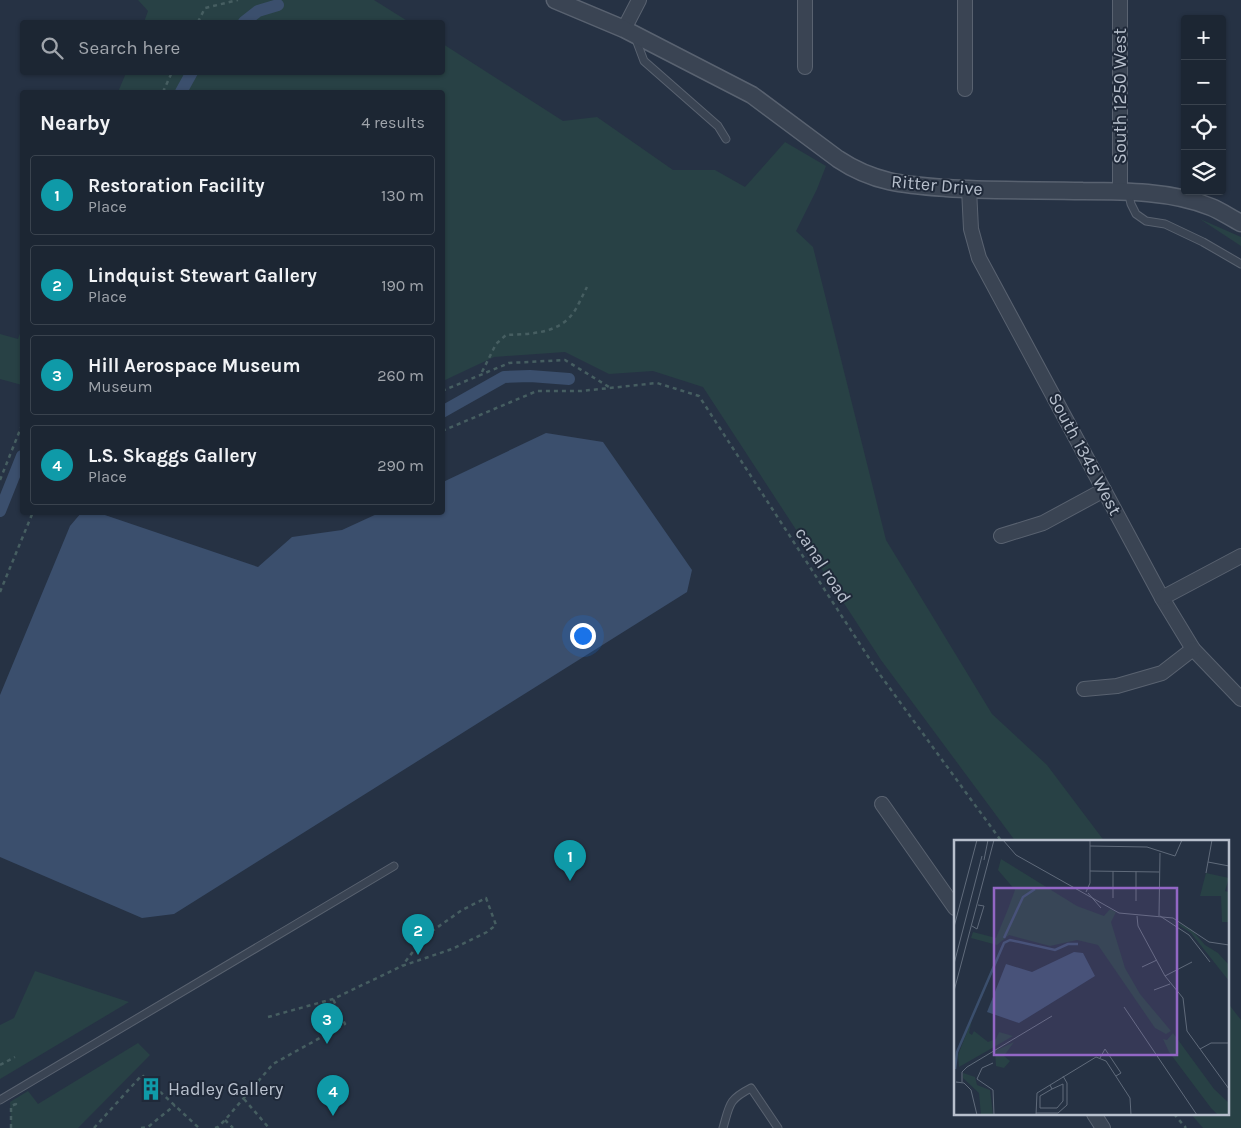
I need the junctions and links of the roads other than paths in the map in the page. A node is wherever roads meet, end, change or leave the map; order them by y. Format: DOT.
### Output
graph roads {
  1 [pos="555,0"];
  2 [pos="639,0"];
  3 [pos="805,0"];
  4 [pos="965,0"];
  5 [pos="1120,0"];
  6 [pos="629,31"];
  7 [pos="805,67"];
  8 [pos="965,89"];
  9 [pos="726,139"];
  10 [pos="969,189"];
  11 [pos="1124,191"];
  12 [pos="1241,223"];
  13 [pos="1241,264"];
  14 [pos="1104,490"];
  15 [pos="1001,536"];
  16 [pos="1241,556"];
  17 [pos="1162,598"];
  18 [pos="1193,649"];
  19 [pos="1084,689"];
  20 [pos="1241,699"];
  21 [pos="882,804"];
  22 [pos="394,866"];
  23 [pos="954,907"];
  24 [pos="0,1100"];
  25 [pos="1095,1116"];
  26 [pos="723,1128"];
  27 [pos="778,1128"];
  28 [pos="1103,1128"];
  1 -- 6 [label="street, Ritter Drive"];
  2 -- 6 [label="street"];
  3 -- 7 [label="street"];
  4 -- 8 [label="street"];
  5 -- 11 [label="street, South 1250 West"];
  6 -- 9 [label="lane"];
  6 -- 10 [label="street, Ritter Drive"];
  10 -- 11 [label="street, Ritter Drive"];
  10 -- 14 [label="street, South 1345 West"];
  11 -- 12 [label="street, Ritter Drive"];
  11 -- 13 [label="lane"];
  14 -- 15 [label="street"];
  14 -- 17 [label="street, South 1345 West"];
  16 -- 17 [label="street"];
  17 -- 18 [label="street, South 1345 West"];
  18 -- 19 [label="street"];
  18 -- 20 [label="street, South 1345 West"];
  21 -- 23 [label="street"];
  22 -- 24 [label="lane"];
  25 -- 28 [label="street"];
  26 -- 27 [label="lane"];
}
